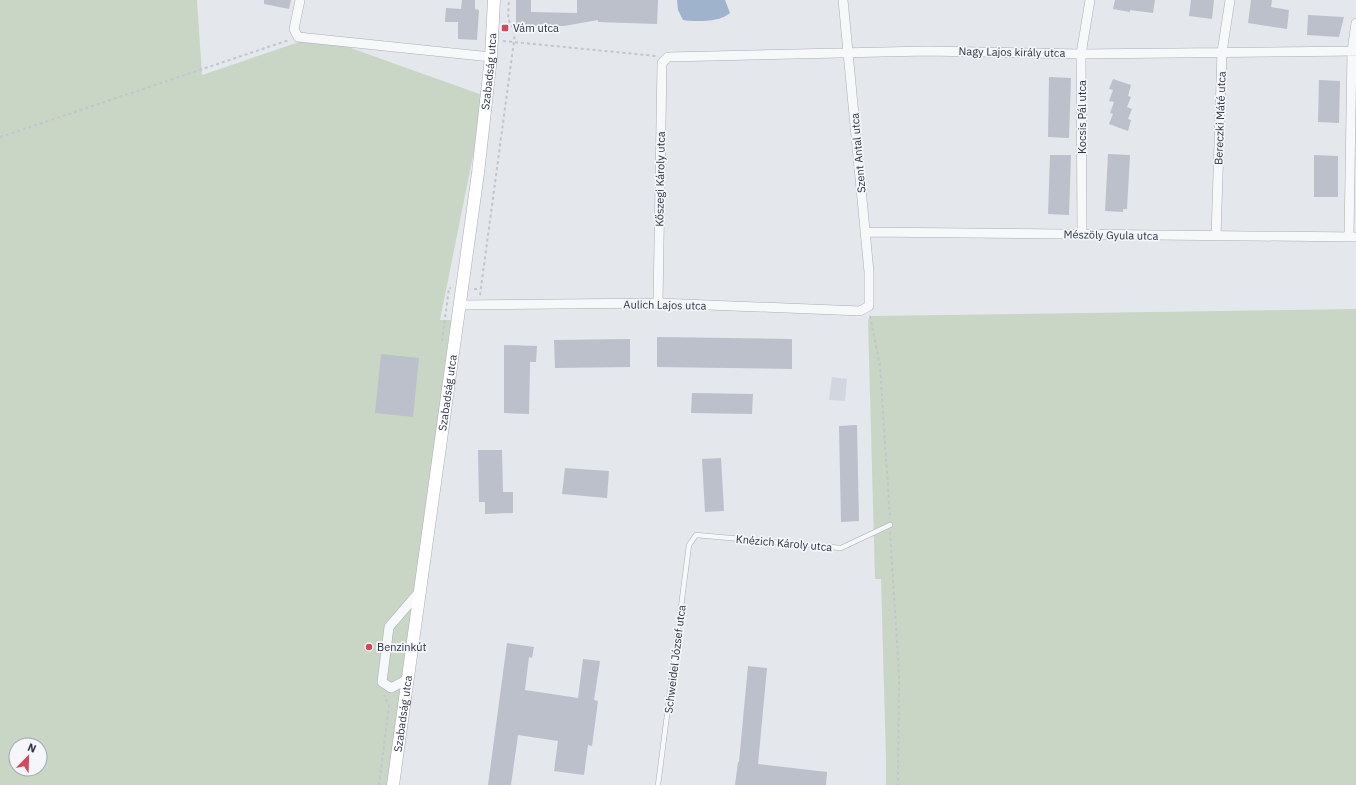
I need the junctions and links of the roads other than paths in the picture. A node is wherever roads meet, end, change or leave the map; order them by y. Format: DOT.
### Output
graph roads {
  1 [pos="300,0"];
  2 [pos="494,0"];
  3 [pos="843,0"];
  4 [pos="1090,0"];
  5 [pos="1230,0"];
  6 [pos="1356,23"];
  7 [pos="1354,51"];
  8 [pos="1222,52"];
  9 [pos="848,53"];
  10 [pos="1082,54"];
  11 [pos="491,57"];
  12 [pos="668,57"];
  13 [pos="865,232"];
  14 [pos="1082,234"];
  15 [pos="1216,236"];
  16 [pos="1352,237"];
  17 [pos="658,303"];
  18 [pos="460,305"];
  19 [pos="869,306"];
  20 [pos="890,525"];
  21 [pos="696,535"];
  22 [pos="420,591"];
  23 [pos="408,679"];
  24 [pos="393,785"];
  25 [pos="658,785"];
  1 -- 11 [label="street"];
  2 -- 11 [label="main road, Szabadság utca"];
  3 -- 9 [label="street, Szent Antal utca"];
  4 -- 10 [label="street, Kocsis Pál utca"];
  5 -- 8 [label="street, Bereczki Máté utca"];
  6 -- 7 [label="street"];
  7 -- 8 [label="street, Nagy Lajos király utca"];
  7 -- 16 [label="street"];
  8 -- 10 [label="street, Nagy Lajos király utca"];
  8 -- 15 [label="street, Bereczki Máté utca"];
  9 -- 10 [label="street, Nagy Lajos király utca"];
  9 -- 12 [label="street, Nagy Lajos király utca"];
  9 -- 13 [label="street, Szent Antal utca"];
  10 -- 14 [label="street, Kocsis Pál utca"];
  11 -- 18 [label="main road, Szabadság utca"];
  12 -- 17 [label="street, Kőszegi Károly utca"];
  13 -- 14 [label="street, Mészöly Gyula utca"];
  13 -- 19 [label="street, Szent Antal utca"];
  14 -- 15 [label="street, Mészöly Gyula utca"];
  15 -- 16 [label="street, Mészöly Gyula utca"];
  17 -- 18 [label="street, Aulich Lajos utca"];
  17 -- 19 [label="street, Aulich Lajos utca"];
  18 -- 22 [label="main road, Szabadság utca"];
  20 -- 21 [label="lane, Knézich Károly utca"];
  21 -- 25 [label="lane, Schweidel József utca"];
  22 -- 23 [label="main road, Szabadság utca"];
  22 -- 23 [label="street"];
  23 -- 24 [label="main road, Szabadság utca"];
}
